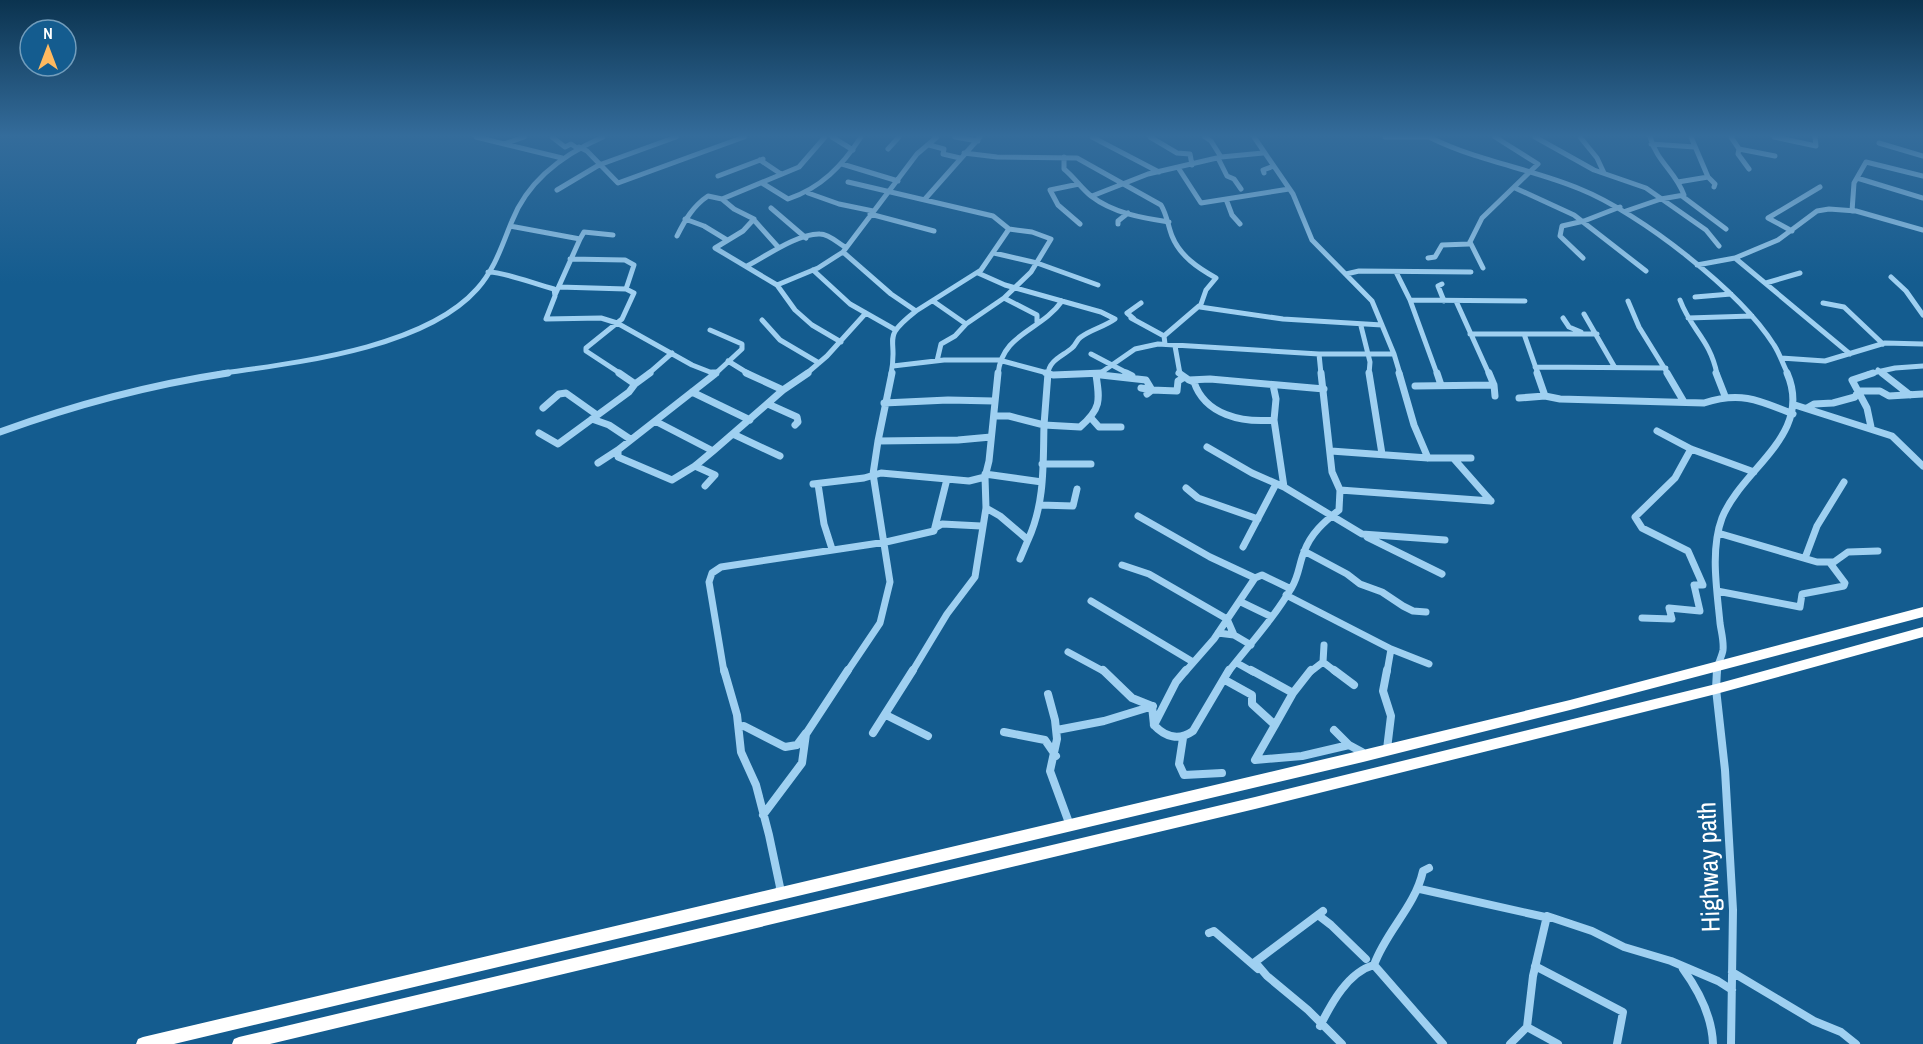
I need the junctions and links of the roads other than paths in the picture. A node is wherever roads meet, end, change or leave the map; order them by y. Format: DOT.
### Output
graph roads {
  1 [pos="535,186"];
  2 [pos="563,186"];
  3 [pos="755,186"];
  4 [pos="766,186"];
  5 [pos="817,186"];
  6 [pos="863,186"];
  7 [pos="894,186"];
  8 [pos="936,186"];
  9 [pos="1071,186"];
  10 [pos="1081,186"];
  11 [pos="1121,186"];
  12 [pos="1129,186"];
  13 [pos="1190,186"];
  14 [pos="1239,186"];
  15 [pos="1287,186"];
  16 [pos="1572,186"];
  17 [pos="1640,186"];
  18 [pos="1680,186"];
  19 [pos="1854,186"];
  20 [pos="1882,186"];
  21 [pos="1820,187"];
  22 [pos="1515,188"];
  23 [pos="1241,189"];
  24 [pos="1289,189"];
  25 [pos="557,190"];
  26 [pos="888,192"];
  27 [pos="808,193"];
  28 [pos="1092,196"];
  29 [pos="1682,196"];
  30 [pos="1923,198"];
  31 [pos="723,199"];
  32 [pos="925,199"];
  33 [pos="1227,199"];
  34 [pos="1661,199"];
  35 [pos="771,208"];
  36 [pos="1623,209"];
  37 [pos="1852,212"];
  38 [pos="871,213"];
  39 [pos="1128,213"];
  40 [pos="685,219"];
  41 [pos="754,220"];
  42 [pos="1584,221"];
  43 [pos="1169,222"];
  44 [pos="1080,224"];
  45 [pos="1118,224"];
  46 [pos="1240,224"];
  47 [pos="510,226"];
  48 [pos="759,226"];
  49 [pos="748,227"];
  50 [pos="1726,229"];
  51 [pos="1009,230"];
  52 [pos="1923,230"];
  53 [pos="934,231"];
  54 [pos="1792,231"];
  55 [pos="613,235"];
  56 [pos="677,236"];
  57 [pos="806,238"];
  58 [pos="580,239"];
  59 [pos="727,240"];
  60 [pos="1470,242"];
  61 [pos="1719,246"];
  62 [pos="779,248"];
  63 [pos="844,249"];
  64 [pos="994,253"];
  65 [pos="500,254"];
  66 [pos="1428,258"];
  67 [pos="1583,258"];
  68 [pos="1735,258"];
  69 [pos="570,259"];
  70 [pos="1036,263"];
  71 [pos="1697,265"];
  72 [pos="747,266"];
  73 [pos="1483,268"];
  74 [pos="813,270"];
  75 [pos="1646,270"];
  76 [pos="488,272"];
  77 [pos="500,272"];
  78 [pos="1396,272"];
  79 [pos="1471,272"];
  80 [pos="978,273"];
  81 [pos="1800,273"];
  82 [pos="1346,274"];
  83 [pos="1891,277"];
  84 [pos="1766,283"];
  85 [pos="1442,284"];
  86 [pos="777,285"];
  87 [pos="1098,285"];
  88 [pos="559,287"];
  89 [pos="1018,288"];
  90 [pos="626,289"];
  91 [pos="1731,294"];
  92 [pos="555,296"];
  93 [pos="1695,297"];
  94 [pos="1004,298"];
  95 [pos="1410,300"];
  96 [pos="1680,300"];
  97 [pos="933,301"];
  98 [pos="1062,301"];
  99 [pos="1444,301"];
  100 [pos="1456,301"];
  101 [pos="1525,301"];
  102 [pos="1628,301"];
  103 [pos="1141,303"];
  104 [pos="1823,303"];
  105 [pos="1199,306"];
  106 [pos="916,311"];
  107 [pos="866,314"];
  108 [pos="1584,314"];
  109 [pos="1923,315"];
  110 [pos="1131,316"];
  111 [pos="1752,316"];
  112 [pos="1112,317"];
  113 [pos="1563,318"];
  114 [pos="1688,318"];
  115 [pos="762,320"];
  116 [pos="1037,322"];
  117 [pos="617,323"];
  118 [pos="966,324"];
  119 [pos="1382,325"];
  120 [pos="1361,326"];
  121 [pos="894,329"];
  122 [pos="710,330"];
  123 [pos="1470,333"];
  124 [pos="1524,333"];
  125 [pos="1585,333"];
  126 [pos="1597,333"];
  127 [pos="1164,336"];
  128 [pos="841,342"];
  129 [pos="1166,344"];
  130 [pos="1883,344"];
  131 [pos="1922,345"];
  132 [pos="1175,346"];
  133 [pos="1876,347"];
  134 [pos="1845,348"];
  135 [pos="672,353"];
  136 [pos="1368,353"];
  137 [pos="1091,354"];
  138 [pos="1319,354"];
  139 [pos="1394,354"];
  140 [pos="1850,354"];
  141 [pos="1781,358"];
  142 [pos="999,360"];
  143 [pos="728,361"];
  144 [pos="937,361"];
  145 [pos="819,363"];
  146 [pos="892,366"];
  147 [pos="1114,366"];
  148 [pos="1614,366"];
  149 [pos="1923,366"];
  150 [pos="1534,367"];
  151 [pos="1666,368"];
  152 [pos="1878,370"];
  153 [pos="1046,372"];
  154 [pos="715,374"];
  155 [pos="1099,375"];
  156 [pos="1134,377"];
  157 [pos="1186,379"];
  158 [pos="635,384"];
  159 [pos="1273,385"];
  160 [pos="1441,385"];
  161 [pos="1494,385"];
  162 [pos="1415,386"];
  163 [pos="1142,388"];
  164 [pos="783,390"];
  165 [pos="1858,391"];
  166 [pos="692,392"];
  167 [pos="1150,392"];
  168 [pos="1324,392"];
  169 [pos="1923,394"];
  170 [pos="1910,395"];
  171 [pos="1495,396"];
  172 [pos="1545,396"];
  173 [pos="1725,396"];
  174 [pos="1519,398"];
  175 [pos="994,401"];
  176 [pos="1684,402"];
  177 [pos="884,403"];
  178 [pos="768,404"];
  179 [pos="1795,405"];
  180 [pos="543,408"];
  181 [pos="1808,408"];
  182 [pos="1793,414"];
  183 [pos="994,416"];
  184 [pos="594,417"];
  185 [pos="1091,417"];
  186 [pos="750,420"];
  187 [pos="1274,420"];
  188 [pos="654,421"];
  189 [pos="1044,424"];
  190 [pos="795,425"];
  191 [pos="1121,427"];
  192 [pos="1871,428"];
  193 [pos="1657,431"];
  194 [pos="0,432"];
  195 [pos="539,433"];
  196 [pos="733,434"];
  197 [pos="991,437"];
  198 [pos="630,439"];
  199 [pos="878,441"];
  200 [pos="1207,447"];
  201 [pos="1691,449"];
  202 [pos="618,450"];
  203 [pos="713,451"];
  204 [pos="1331,452"];
  205 [pos="1382,454"];
  206 [pos="780,456"];
  207 [pos="1428,458"];
  208 [pos="1471,458"];
  209 [pos="1454,459"];
  210 [pos="598,463"];
  211 [pos="1042,464"];
  212 [pos="1091,464"];
  213 [pos="695,466"];
  214 [pos="1923,466"];
  215 [pos="1754,472"];
  216 [pos="873,475"];
  217 [pos="985,476"];
  218 [pos="947,479"];
  219 [pos="1042,482"];
  220 [pos="1844,482"];
  221 [pos="1280,485"];
  222 [pos="705,486"];
  223 [pos="1186,488"];
  224 [pos="1077,489"];
  225 [pos="1340,490"];
  226 [pos="1040,505"];
  227 [pos="986,508"];
  228 [pos="1138,516"];
  229 [pos="1330,517"];
  230 [pos="1257,519"];
  231 [pos="981,526"];
  232 [pos="935,528"];
  233 [pos="1718,532"];
  234 [pos="1362,534"];
  235 [pos="1028,540"];
  236 [pos="1445,540"];
  237 [pos="886,542"];
  238 [pos="1243,547"];
  239 [pos="832,549"];
  240 [pos="1304,551"];
  241 [pos="1878,551"];
  242 [pos="1804,558"];
  243 [pos="1020,559"];
  244 [pos="1830,563"];
  245 [pos="1122,565"];
  246 [pos="1442,574"];
  247 [pos="1255,578"];
  248 [pos="1717,591"];
  249 [pos="1289,592"];
  250 [pos="1091,602"];
  251 [pos="1241,602"];
  252 [pos="1426,612"];
  253 [pos="1923,612"];
  254 [pos="1270,616"];
  255 [pos="1642,618"];
  256 [pos="1906,618"];
  257 [pos="1227,619"];
  258 [pos="1923,632"];
  259 [pos="1218,633"];
  260 [pos="1234,635"];
  261 [pos="1251,645"];
  262 [pos="1324,645"];
  263 [pos="1391,649"];
  264 [pos="1068,652"];
  265 [pos="1193,662"];
  266 [pos="1323,662"];
  267 [pos="1237,663"];
  268 [pos="1428,664"];
  269 [pos="1717,667"];
  270 [pos="1225,680"];
  271 [pos="1354,685"];
  272 [pos="1716,689"];
  273 [pos="1293,693"];
  274 [pos="1048,694"];
  275 [pos="1165,703"];
  276 [pos="1152,706"];
  277 [pos="886,715"];
  278 [pos="1154,725"];
  279 [pos="1275,725"];
  280 [pos="739,727"];
  281 [pos="1057,730"];
  282 [pos="1334,730"];
  283 [pos="807,732"];
  284 [pos="1004,732"];
  285 [pos="873,733"];
  286 [pos="928,736"];
  287 [pos="1183,738"];
  288 [pos="1349,745"];
  289 [pos="1387,749"];
  290 [pos="1056,756"];
  291 [pos="1363,756"];
  292 [pos="1222,773"];
  293 [pos="763,815"];
  294 [pos="1068,820"];
  295 [pos="1429,868"];
  296 [pos="1420,889"];
  297 [pos="778,896"];
  298 [pos="1545,917"];
  299 [pos="657,923"];
  300 [pos="1209,933"];
  301 [pos="660,944"];
  302 [pos="1370,962"];
  303 [pos="1535,966"];
  304 [pos="1681,967"];
  305 [pos="1261,970"];
  306 [pos="1732,972"];
  307 [pos="1732,990"];
  308 [pos="1320,1026"];
  309 [pos="1527,1027"];
  310 [pos="143,1044"];
  311 [pos="239,1044"];
  312 [pos="1342,1044"];
  313 [pos="1443,1044"];
  314 [pos="1510,1044"];
  315 [pos="1558,1044"];
  316 [pos="1617,1044"];
  317 [pos="1713,1044"];
  318 [pos="1730,1044"];
  319 [pos="1856,1044"];
  1 -- 47 [label="street"];
  2 -- 25 [label="street"];
  3 -- 31 [label="street"];
  4 -- 27 [label="street"];
  5 -- 27 [label="street"];
  6 -- 26 [label="street"];
  7 -- 26 [label="street"];
  8 -- 32 [label="street"];
  9 -- 44 [label="street"];
  10 -- 28 [label="street"];
  11 -- 28 [label="street"];
  12 -- 43 [label="street"];
  13 -- 33 [label="street"];
  14 -- 23 [label="street"];
  15 -- 24 [label="street"];
  16 -- 36 [label="street"];
  17 -- 34 [label="street"];
  18 -- 29 [label="street"];
  19 -- 37 [label="street"];
  20 -- 30 [label="street"];
  21 -- 54 [label="street"];
  22 -- 42 [label="street"];
  22 -- 60 [label="street"];
  24 -- 33 [label="street"];
  24 -- 82 [label="street"];
  26 -- 32 [label="street"];
  26 -- 38 [label="street"];
  27 -- 38 [label="street"];
  28 -- 39 [label="street"];
  29 -- 34 [label="street"];
  29 -- 50 [label="street"];
  31 -- 40 [label="street"];
  31 -- 41 [label="street"];
  32 -- 51 [label="street"];
  33 -- 46 [label="street"];
  34 -- 36 [label="street"];
  34 -- 61 [label="street"];
  35 -- 57 [label="street"];
  36 -- 42 [label="street"];
  36 -- 71 [label="street"];
  37 -- 52 [label="street"];
  37 -- 54 [label="street"];
  38 -- 53 [label="street"];
  38 -- 63 [label="street"];
  39 -- 43 [label="street"];
  39 -- 45 [label="street"];
  40 -- 56 [label="street"];
  40 -- 59 [label="street"];
  41 -- 48 [label="street"];
  41 -- 49 [label="street"];
  42 -- 67 [label="street"];
  42 -- 75 [label="street"];
  43 -- 105 [label="street"];
  47 -- 58 [label="street"];
  47 -- 65 [label="street"];
  48 -- 49 [label="street"];
  48 -- 62 [label="street"];
  49 -- 59 [label="street"];
  51 -- 64 [label="street"];
  51 -- 70 [label="street"];
  54 -- 68 [label="street"];
  55 -- 58 [label="street"];
  57 -- 63 [label="street"];
  57 -- 72 [label="street"];
  58 -- 69 [label="street"];
  59 -- 72 [label="street"];
  60 -- 66 [label="street"];
  60 -- 73 [label="street"];
  63 -- 74 [label="street"];
  63 -- 106 [label="street"];
  64 -- 70 [label="street"];
  64 -- 80 [label="street"];
  65 -- 76 [label="street"];
  65 -- 77 [label="street"];
  68 -- 71 [label="street"];
  68 -- 84 [label="street"];
  69 -- 88 [label="street"];
  69 -- 90 [label="street"];
  70 -- 87 [label="street"];
  70 -- 89 [label="street"];
  71 -- 91 [label="street"];
  72 -- 86 [label="street"];
  74 -- 86 [label="street"];
  74 -- 107 [label="street"];
  76 -- 77 [label="street"];
  76 -- 194 [label="street"];
  77 -- 92 [label="street"];
  78 -- 79 [label="street"];
  78 -- 82 [label="street"];
  78 -- 95 [label="street"];
  80 -- 89 [label="street"];
  80 -- 97 [label="street"];
  81 -- 84 [label="street"];
  82 -- 119 [label="street"];
  83 -- 109 [label="street"];
  84 -- 134 [label="street"];
  85 -- 99 [label="street"];
  86 -- 128 [label="street"];
  88 -- 90 [label="street"];
  88 -- 92 [label="street"];
  89 -- 94 [label="street"];
  89 -- 98 [label="street"];
  90 -- 117 [label="street"];
  91 -- 93 [label="street"];
  91 -- 111 [label="street"];
  92 -- 117 [label="street"];
  94 -- 116 [label="street"];
  94 -- 118 [label="street"];
  95 -- 99 [label="street"];
  95 -- 160 [label="street"];
  96 -- 114 [label="street"];
  97 -- 106 [label="street"];
  97 -- 118 [label="street"];
  98 -- 112 [label="street"];
  98 -- 116 [label="street"];
  99 -- 100 [label="street"];
  100 -- 101 [label="street"];
  100 -- 123 [label="street"];
  102 -- 151 [label="street"];
  103 -- 110 [label="street"];
  104 -- 130 [label="street"];
  105 -- 120 [label="street"];
  105 -- 127 [label="street"];
  106 -- 121 [label="street"];
  107 -- 121 [label="street"];
  107 -- 128 [label="street"];
  108 -- 126 [label="street"];
  110 -- 112 [label="street"];
  110 -- 127 [label="street"];
  111 -- 114 [label="street"];
  111 -- 141 [label="street"];
  112 -- 153 [label="street"];
  113 -- 125 [label="street"];
  114 -- 173 [label="street"];
  115 -- 145 [label="street"];
  116 -- 142 [label="street"];
  117 -- 135 [label="street"];
  117 -- 158 [label="street"];
  118 -- 144 [label="street"];
  119 -- 120 [label="street"];
  119 -- 139 [label="street"];
  120 -- 136 [label="street"];
  121 -- 146 [label="street"];
  122 -- 143 [label="street"];
  123 -- 124 [label="street"];
  123 -- 161 [label="street"];
  124 -- 125 [label="street"];
  124 -- 150 [label="street"];
  125 -- 126 [label="street"];
  126 -- 148 [label="street"];
  127 -- 129 [label="street"];
  128 -- 145 [label="street"];
  129 -- 132 [label="street"];
  129 -- 147 [label="street"];
  130 -- 131 [label="street"];
  130 -- 133 [label="street"];
  132 -- 138 [label="street"];
  132 -- 157 [label="street"];
  133 -- 134 [label="street"];
  133 -- 140 [label="street"];
  134 -- 140 [label="street"];
  135 -- 154 [label="street"];
  135 -- 158 [label="street"];
  136 -- 138 [label="street"];
  136 -- 139 [label="street"];
  136 -- 205 [label="street"];
  137 -- 147 [label="street"];
  138 -- 168 [label="street"];
  139 -- 207 [label="street"];
  140 -- 141 [label="street"];
  141 -- 179 [label="street"];
  142 -- 144 [label="street"];
  142 -- 153 [label="street"];
  142 -- 175 [label="street"];
  143 -- 154 [label="street"];
  143 -- 164 [label="street"];
  144 -- 146 [label="street"];
  145 -- 164 [label="street"];
  146 -- 177 [label="street"];
  147 -- 155 [label="street"];
  147 -- 156 [label="street"];
  148 -- 150 [label="street"];
  148 -- 151 [label="street"];
  149 -- 152 [label="street"];
  150 -- 172 [label="street"];
  151 -- 176 [label="street"];
  152 -- 165 [label="street"];
  152 -- 170 [label="street"];
  153 -- 155 [label="street"];
  153 -- 189 [label="street"];
  154 -- 166 [label="street"];
  155 -- 156 [label="street"];
  155 -- 185 [label="street"];
  156 -- 167 [label="street"];
  157 -- 159 [label="street"];
  157 -- 167 [label="street"];
  157 -- 187 [label="street"];
  158 -- 184 [label="street"];
  159 -- 168 [label="street"];
  159 -- 187 [label="street"];
  160 -- 161 [label="street"];
  160 -- 162 [label="street"];
  161 -- 171 [label="street"];
  163 -- 167 [label="street"];
  164 -- 178 [label="street"];
  165 -- 170 [label="street"];
  165 -- 181 [label="street"];
  165 -- 192 [label="street"];
  166 -- 186 [label="street"];
  166 -- 188 [label="street"];
  168 -- 204 [label="street"];
  169 -- 170 [label="street"];
  172 -- 174 [label="street"];
  172 -- 176 [label="street"];
  173 -- 176 [label="street"];
  173 -- 182 [label="street"];
  175 -- 177 [label="street"];
  175 -- 183 [label="street"];
  177 -- 199 [label="street"];
  178 -- 186 [label="street"];
  178 -- 190 [label="street"];
  179 -- 181 [label="street"];
  179 -- 182 [label="street"];
  180 -- 184 [label="street"];
  181 -- 192 [label="street"];
  182 -- 215 [label="street"];
  183 -- 189 [label="street"];
  183 -- 197 [label="street"];
  184 -- 195 [label="street"];
  184 -- 198 [label="street"];
  185 -- 189 [label="street"];
  185 -- 191 [label="street"];
  186 -- 196 [label="street"];
  187 -- 221 [label="street"];
  188 -- 198 [label="street"];
  188 -- 203 [label="street"];
  189 -- 211 [label="street"];
  192 -- 214 [label="street"];
  193 -- 201 [label="street"];
  196 -- 203 [label="street"];
  196 -- 206 [label="street"];
  197 -- 199 [label="street"];
  197 -- 217 [label="street"];
  198 -- 202 [label="street"];
  199 -- 216 [label="street"];
  200 -- 221 [label="street"];
  201 -- 215 [label="street"];
  201 -- 255 [label="street"];
  202 -- 210 [label="street"];
  202 -- 213 [label="street"];
  203 -- 213 [label="street"];
  204 -- 205 [label="street"];
  204 -- 225 [label="street"];
  205 -- 207 [label="street"];
  207 -- 209 [label="street"];
  208 -- 209 [label="street"];
  209 -- 225 [label="street"];
  211 -- 212 [label="street"];
  211 -- 219 [label="street"];
  213 -- 222 [label="street"];
  215 -- 233 [label="street"];
  216 -- 218 [label="street"];
  216 -- 237 [label="street"];
  216 -- 239 [label="street"];
  217 -- 218 [label="street"];
  217 -- 219 [label="street"];
  217 -- 227 [label="street"];
  218 -- 232 [label="street"];
  219 -- 226 [label="street"];
  220 -- 242 [label="street"];
  221 -- 229 [label="street"];
  221 -- 230 [label="street"];
  223 -- 230 [label="street"];
  224 -- 226 [label="street"];
  225 -- 229 [label="street"];
  226 -- 235 [label="street"];
  227 -- 231 [label="street"];
  227 -- 235 [label="street"];
  228 -- 247 [label="street"];
  229 -- 234 [label="street"];
  229 -- 240 [label="street"];
  230 -- 238 [label="street"];
  231 -- 232 [label="street"];
  231 -- 277 [label="street"];
  232 -- 237 [label="street"];
  233 -- 242 [label="street"];
  233 -- 248 [label="street, Highway path"];
  234 -- 236 [label="street"];
  234 -- 246 [label="street"];
  235 -- 243 [label="street"];
  237 -- 239 [label="street"];
  237 -- 283 [label="street"];
  239 -- 280 [label="street"];
  240 -- 249 [label="street"];
  240 -- 252 [label="street"];
  241 -- 244 [label="street"];
  242 -- 244 [label="street"];
  244 -- 248 [label="street"];
  245 -- 257 [label="street"];
  247 -- 249 [label="street"];
  247 -- 251 [label="street"];
  248 -- 269 [label="street, Highway path"];
  249 -- 254 [label="street"];
  249 -- 263 [label="street"];
  250 -- 265 [label="street"];
  251 -- 254 [label="street"];
  251 -- 257 [label="street"];
  253 -- 256 [label="highway"];
  254 -- 261 [label="street"];
  256 -- 258 [label="highway"];
  256 -- 269 [label="highway"];
  257 -- 259 [label="street"];
  257 -- 260 [label="street"];
  258 -- 272 [label="highway"];
  259 -- 260 [label="street"];
  259 -- 265 [label="street"];
  260 -- 261 [label="street"];
  261 -- 267 [label="street"];
  262 -- 266 [label="street"];
  263 -- 268 [label="street"];
  263 -- 289 [label="street"];
  264 -- 276 [label="street"];
  265 -- 275 [label="street"];
  266 -- 271 [label="street"];
  266 -- 273 [label="street"];
  267 -- 270 [label="street"];
  267 -- 273 [label="street"];
  269 -- 272 [label="street, Highway path"];
  269 -- 289 [label="highway"];
  270 -- 279 [label="street"];
  270 -- 287 [label="street"];
  272 -- 301 [label="highway"];
  272 -- 306 [label="street, Highway path"];
  273 -- 279 [label="street"];
  274 -- 281 [label="street"];
  275 -- 276 [label="street"];
  275 -- 278 [label="street"];
  276 -- 278 [label="street"];
  276 -- 281 [label="street"];
  277 -- 285 [label="street"];
  277 -- 286 [label="street"];
  278 -- 287 [label="street"];
  279 -- 288 [label="street"];
  280 -- 283 [label="street"];
  280 -- 293 [label="street"];
  281 -- 290 [label="street"];
  282 -- 288 [label="street"];
  283 -- 293 [label="street"];
  284 -- 290 [label="street"];
  287 -- 292 [label="street"];
  288 -- 291 [label="street"];
  289 -- 291 [label="highway"];
  290 -- 294 [label="street"];
  291 -- 297 [label="highway"];
  293 -- 297 [label="street"];
  295 -- 296 [label="street"];
  296 -- 298 [label="street"];
  296 -- 302 [label="street"];
  297 -- 299 [label="highway"];
  298 -- 303 [label="street"];
  298 -- 304 [label="street"];
  299 -- 301 [label="highway"];
  299 -- 310 [label="highway"];
  300 -- 305 [label="street"];
  301 -- 311 [label="highway"];
  302 -- 305 [label="street"];
  302 -- 308 [label="street"];
  302 -- 313 [label="street"];
  303 -- 309 [label="street"];
  303 -- 316 [label="street"];
  304 -- 307 [label="street"];
  304 -- 317 [label="street"];
  305 -- 308 [label="street"];
  306 -- 307 [label="street, Highway path"];
  306 -- 319 [label="street"];
  307 -- 318 [label="street, Highway path"];
  308 -- 312 [label="street"];
  309 -- 314 [label="street"];
  309 -- 315 [label="street"];
}
